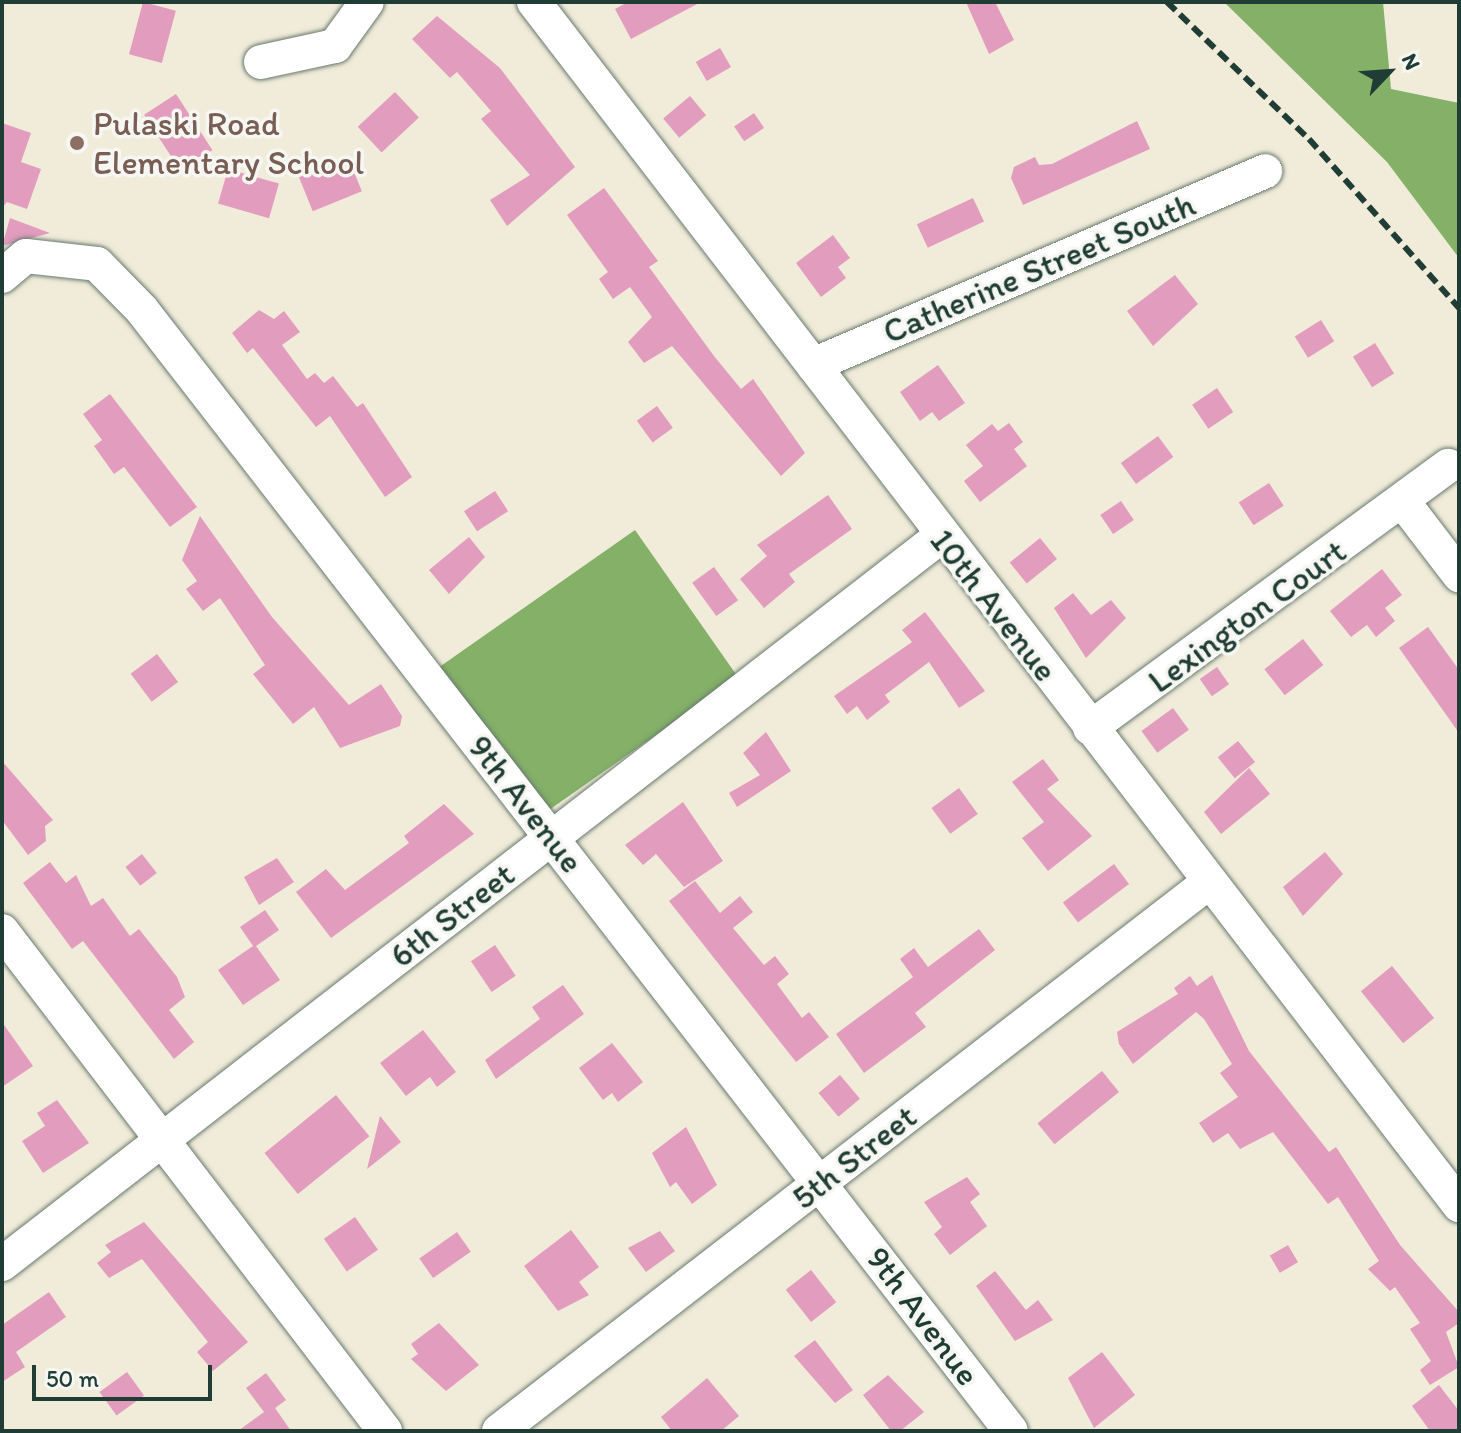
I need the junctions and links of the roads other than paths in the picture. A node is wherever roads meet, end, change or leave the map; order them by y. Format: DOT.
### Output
graph roads {
  1 [pos="367,2"];
  2 [pos="534,2"];
  3 [pos="261,62"];
  4 [pos="1265,171"];
  5 [pos="2,276"];
  6 [pos="813,365"];
  7 [pos="1448,466"];
  8 [pos="1404,503"];
  9 [pos="940,537"];
  10 [pos="1459,575"];
  11 [pos="1090,728"];
  12 [pos="551,837"];
  13 [pos="1209,882"];
  14 [pos="2,931"];
  15 [pos="162,1140"];
  16 [pos="822,1182"];
  17 [pos="1459,1205"];
  18 [pos="2,1264"];
  19 [pos="385,1431"];
  20 [pos="499,1431"];
  21 [pos="1011,1431"];
  1 -- 3 [label="street"];
  2 -- 6 [label="street, 10th Avenue"];
  4 -- 6 [label="street, Catherine Street South"];
  5 -- 12 [label="street, 9th Avenue"];
  6 -- 9 [label="street, 10th Avenue"];
  7 -- 8 [label="street, Lexington Court"];
  8 -- 10 [label="street"];
  8 -- 11 [label="street, Lexington Court"];
  9 -- 11 [label="street, 10th Avenue"];
  9 -- 12 [label="street, 6th Street"];
  11 -- 13 [label="street, 10th Avenue"];
  12 -- 15 [label="street, 6th Street"];
  12 -- 16 [label="street, 9th Avenue"];
  13 -- 16 [label="street, 5th Street"];
  13 -- 17 [label="street, 10th Avenue"];
  14 -- 15 [label="street"];
  15 -- 18 [label="street, 6th Street"];
  15 -- 19 [label="street"];
  16 -- 20 [label="street, 5th Street"];
  16 -- 21 [label="street, 9th Avenue"];
}
